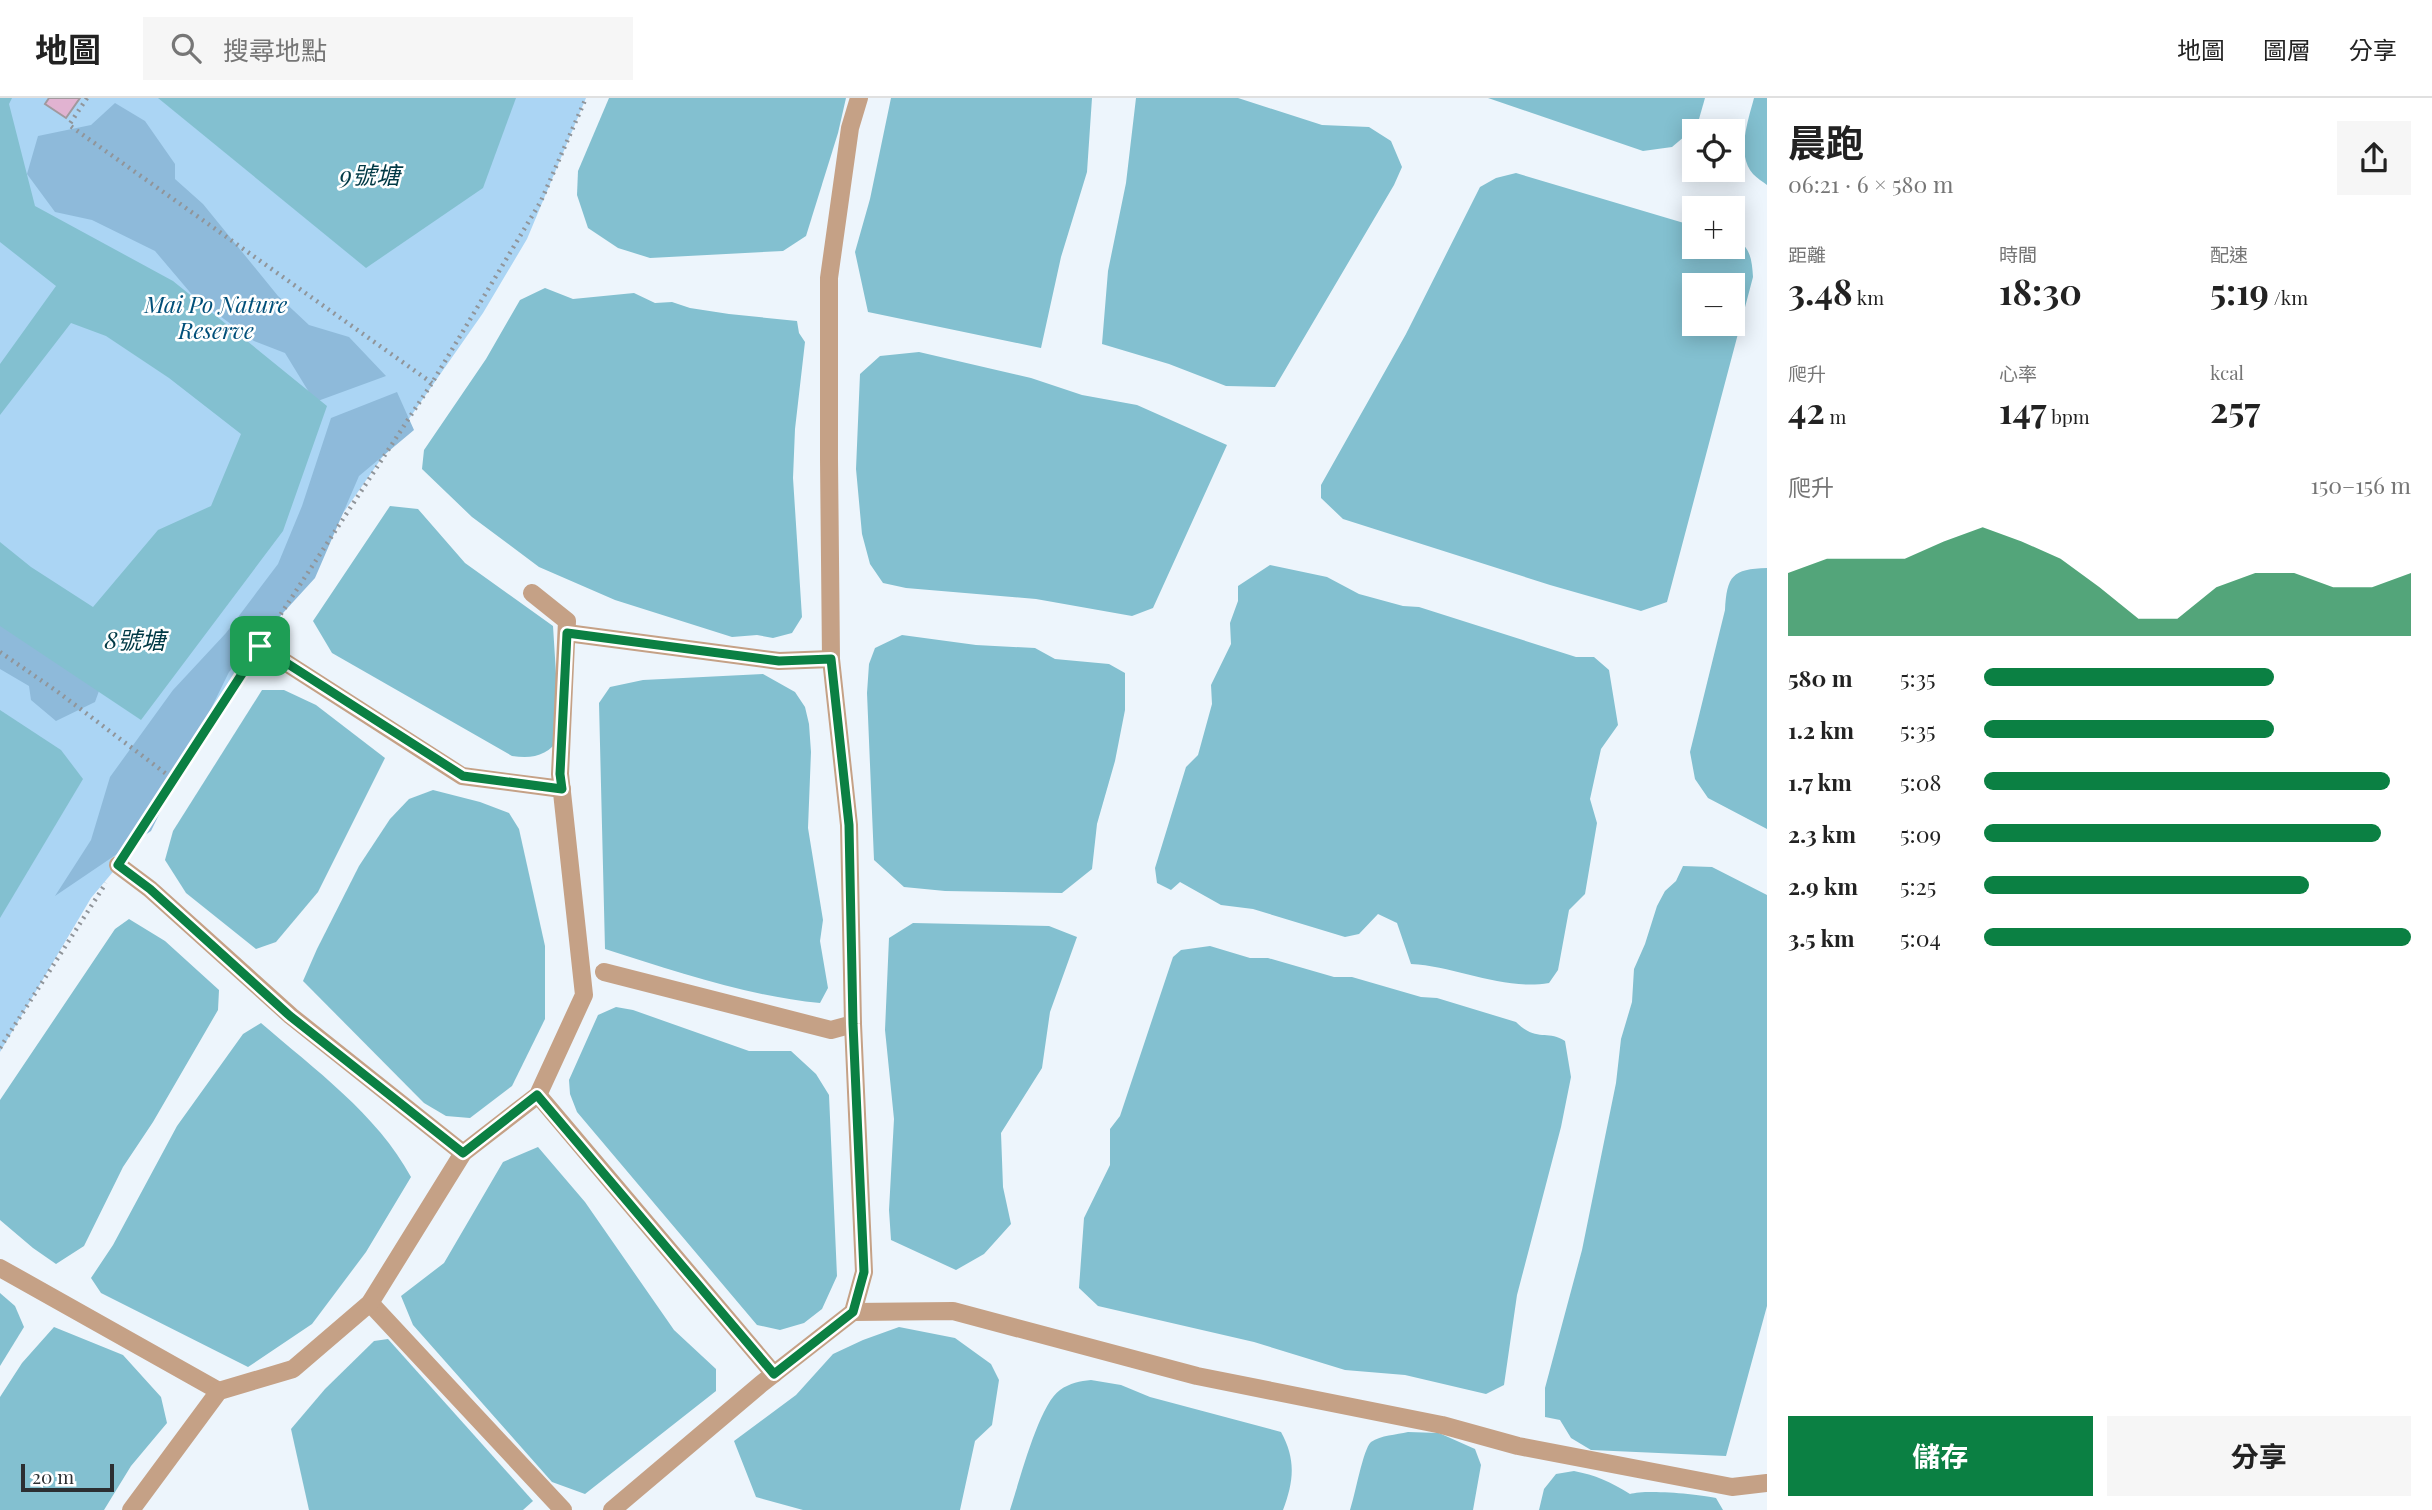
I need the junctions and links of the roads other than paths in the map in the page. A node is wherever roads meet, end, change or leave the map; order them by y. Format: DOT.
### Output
graph roads {
  1 [pos="859,98"];
  2 [pos="532,593"];
  3 [pos="567,633"];
  4 [pos="260,646"];
  5 [pos="831,659"];
  6 [pos="562,789"];
  7 [pos="118,865"];
  8 [pos="604,972"];
  9 [pos="853,1024"];
  10 [pos="537,1095"];
  11 [pos="463,1153"];
  12 [pos="0,1268"];
  13 [pos="370,1303"];
  14 [pos="853,1312"];
  15 [pos="774,1374"];
  16 [pos="219,1391"];
  17 [pos="1767,1483"];
  18 [pos="131,1510"];
  19 [pos="563,1510"];
  20 [pos="612,1510"];
  1 -- 5 [label="lane"];
  2 -- 3 [label="lane"];
  3 -- 5 [label="lane"];
  3 -- 6 [label="lane"];
  4 -- 6 [label="lane"];
  5 -- 9 [label="lane"];
  6 -- 10 [label="lane"];
  7 -- 11 [label="lane"];
  8 -- 9 [label="lane"];
  9 -- 14 [label="lane"];
  10 -- 11 [label="lane"];
  10 -- 15 [label="lane"];
  11 -- 13 [label="lane"];
  12 -- 16 [label="lane"];
  13 -- 16 [label="lane"];
  13 -- 19 [label="lane"];
  14 -- 15 [label="lane"];
  14 -- 17 [label="lane"];
  15 -- 20 [label="lane"];
  16 -- 18 [label="lane"];
}
